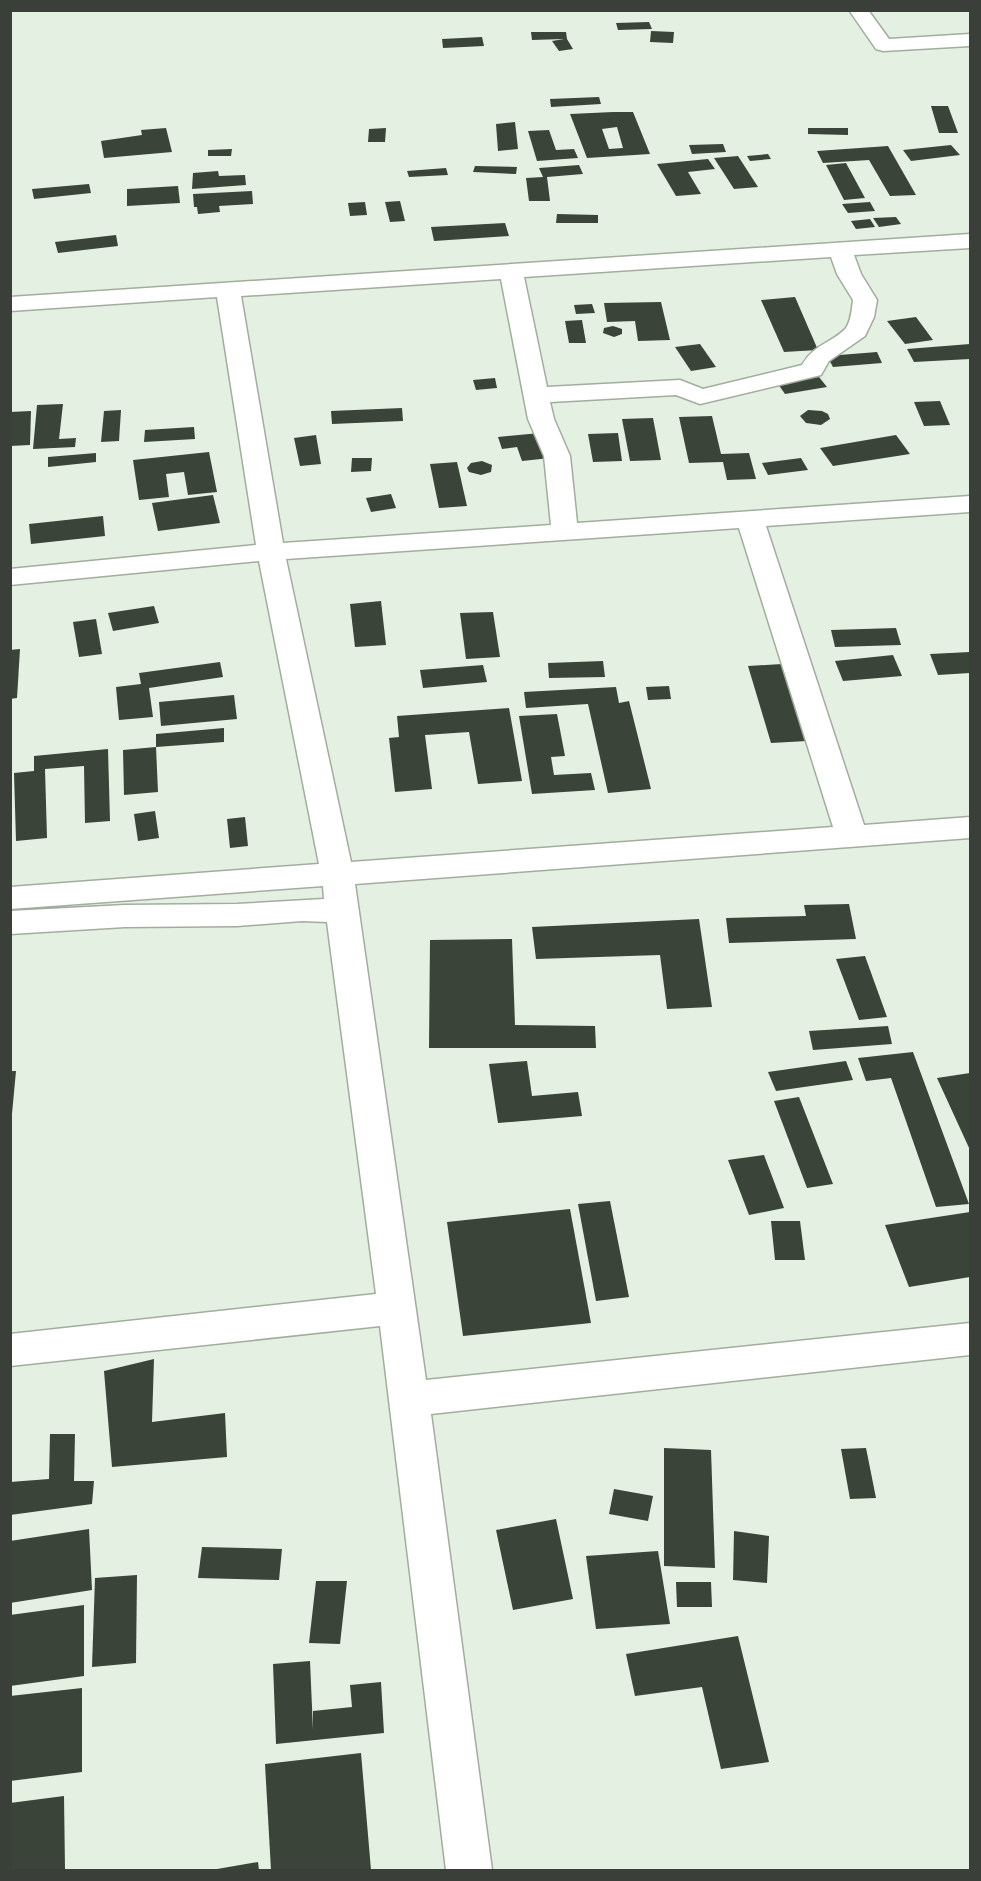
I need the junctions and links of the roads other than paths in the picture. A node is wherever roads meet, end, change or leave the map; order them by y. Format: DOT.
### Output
graph roads {
  1 [pos="858,10"];
  2 [pos="970,40"];
  3 [pos="970,241"];
  4 [pos="840,249"];
  5 [pos="511,272"];
  6 [pos="228,291"];
  7 [pos="10,304"];
  8 [pos="536,395"];
  9 [pos="970,504"];
  10 [pos="750,519"];
  11 [pos="565,532"];
  12 [pos="271,552"];
  13 [pos="10,577"];
  14 [pos="970,828"];
  15 [pos="852,837"];
  16 [pos="336,873"];
  17 [pos="10,898"];
  18 [pos="342,911"];
  19 [pos="10,923"];
  20 [pos="397,1308"];
  21 [pos="970,1339"];
  22 [pos="10,1350"];
  23 [pos="409,1399"];
  24 [pos="469,1870"];
  1 -- 2 [label="street"];
  3 -- 4 [label="street"];
  4 -- 5 [label="street"];
  4 -- 8 [label="street"];
  5 -- 6 [label="street"];
  5 -- 8 [label="street"];
  6 -- 7 [label="street"];
  6 -- 12 [label="street"];
  8 -- 11 [label="street"];
  9 -- 10 [label="street"];
  10 -- 11 [label="street"];
  10 -- 15 [label="street"];
  11 -- 12 [label="street"];
  12 -- 13 [label="street"];
  12 -- 16 [label="street"];
  14 -- 15 [label="street"];
  15 -- 16 [label="street"];
  16 -- 17 [label="street"];
  16 -- 18 [label="street"];
  18 -- 19 [label="street"];
  18 -- 20 [label="street"];
  20 -- 22 [label="street"];
  20 -- 23 [label="street"];
  21 -- 23 [label="street"];
  23 -- 24 [label="street"];
}
